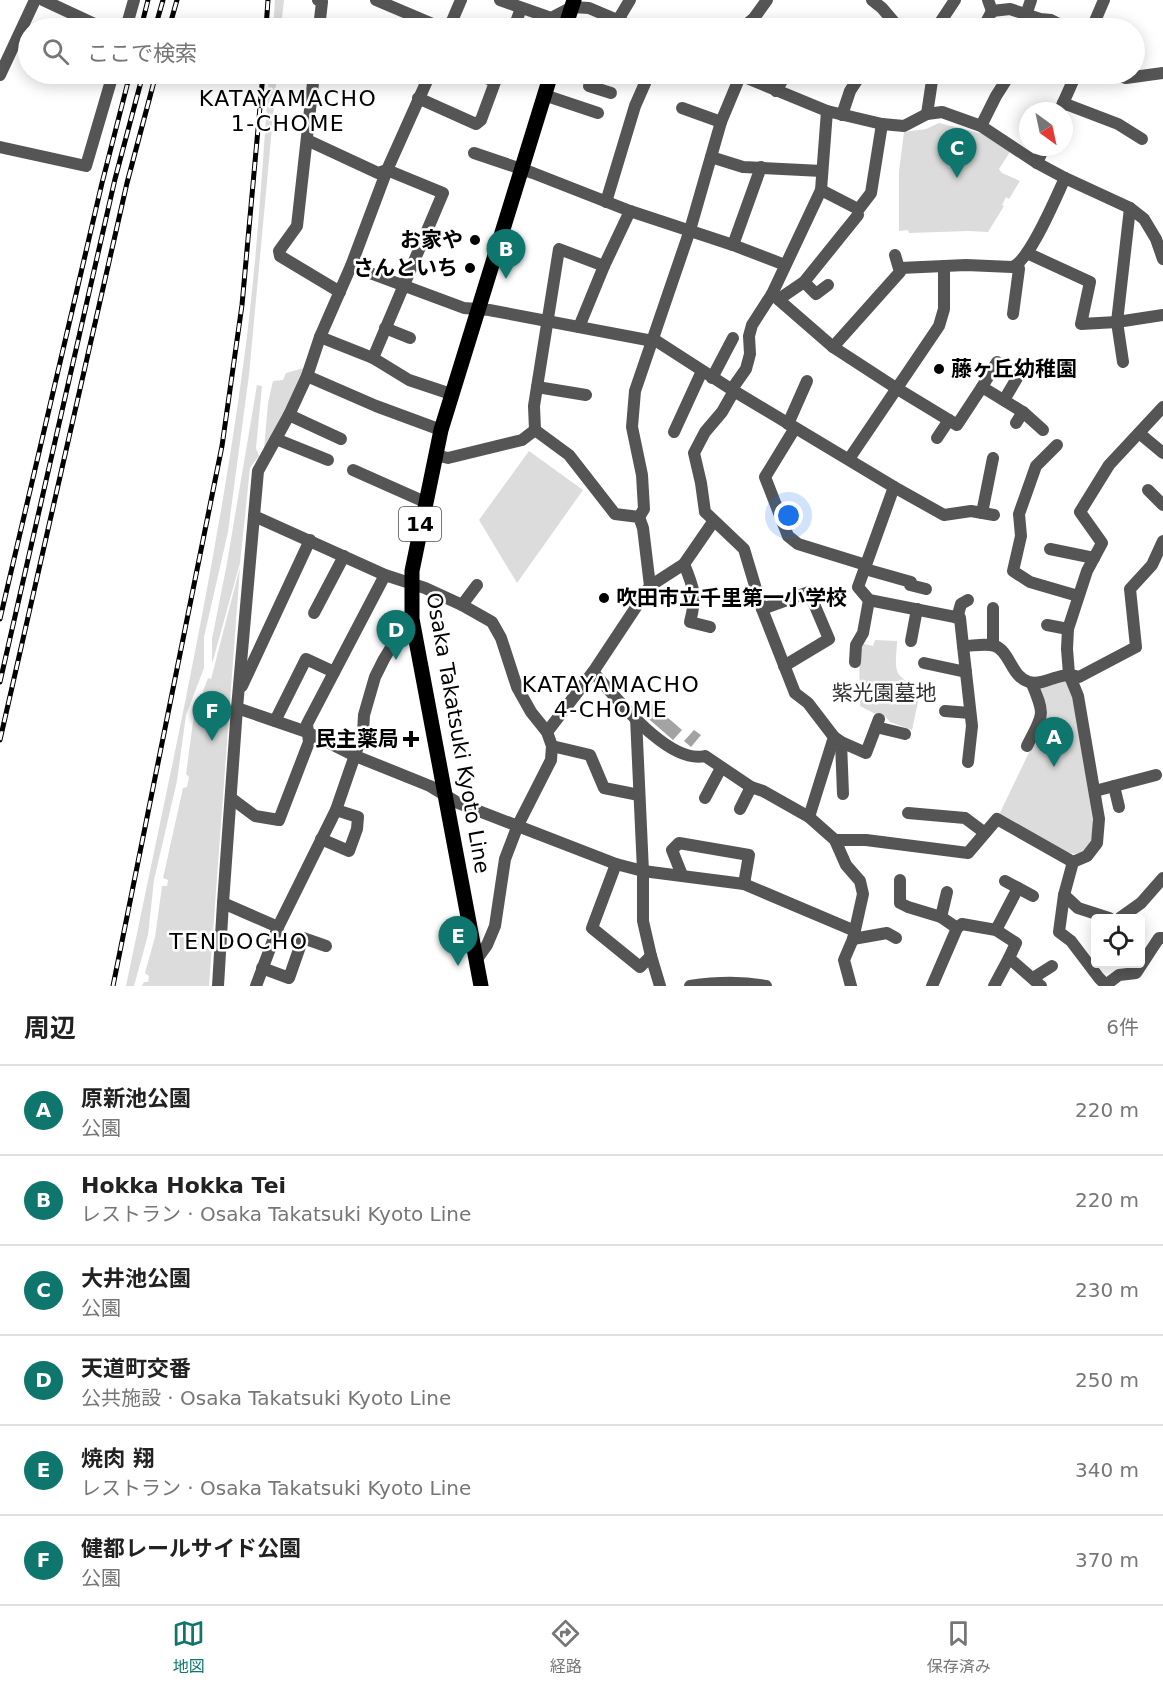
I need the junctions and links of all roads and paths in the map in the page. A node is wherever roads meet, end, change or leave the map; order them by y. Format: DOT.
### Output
graph roads {
  1 [pos="35,0"];
  2 [pos="44,0"];
  3 [pos="134,0"];
  4 [pos="318,0"];
  5 [pos="376,0"];
  6 [pos="461,0"];
  7 [pos="500,0"];
  8 [pos="630,0"];
  9 [pos="757,0"];
  10 [pos="768,0"];
  11 [pos="872,0"];
  12 [pos="955,0"];
  13 [pos="1031,0"];
  14 [pos="1104,0"];
  15 [pos="573,4"];
  16 [pos="990,5"];
  17 [pos="521,8"];
  18 [pos="1026,15"];
  19 [pos="27,18"];
  20 [pos="82,18"];
  21 [pos="129,18"];
  22 [pos="320,18"];
  23 [pos="418,18"];
  24 [pos="453,18"];
  25 [pos="518,18"];
  26 [pos="613,18"];
  27 [pos="619,18"];
  28 [pos="751,18"];
  29 [pos="754,18"];
  30 [pos="890,18"];
  31 [pos="943,18"];
  32 [pos="1041,18"];
  33 [pos="1096,18"];
  34 [pos="18,36"];
  35 [pos="1163,73"];
  36 [pos="0,75"];
  37 [pos="1145,75"];
  38 [pos="110,84"];
  39 [pos="313,84"];
  40 [pos="425,84"];
  41 [pos="494,84"];
  42 [pos="548,84"];
  43 [pos="645,84"];
  44 [pos="735,84"];
  45 [pos="761,84"];
  46 [pos="780,84"];
  47 [pos="855,84"];
  48 [pos="932,84"];
  49 [pos="1004,84"];
  50 [pos="1071,84"];
  51 [pos="589,86"];
  52 [pos="776,91"];
  53 [pos="611,93"];
  54 [pos="544,95"];
  55 [pos="418,98"];
  56 [pos="1063,102"];
  57 [pos="682,108"];
  58 [pos="827,111"];
  59 [pos="1073,111"];
  60 [pos="598,113"];
  61 [pos="927,114"];
  62 [pos="842,115"];
  63 [pos="721,122"];
  64 [pos="882,124"];
  65 [pos="981,126"];
  66 [pos="1142,139"];
  67 [pos="307,140"];
  68 [pos="0,147"];
  69 [pos="474,153"];
  70 [pos="1040,156"];
  71 [pos="711,157"];
  72 [pos="1037,163"];
  73 [pos="761,167"];
  74 [pos="522,169"];
  75 [pos="387,170"];
  76 [pos="822,171"];
  77 [pos="1065,178"];
  78 [pos="821,190"];
  79 [pos="606,202"];
  80 [pos="1130,208"];
  81 [pos="630,211"];
  82 [pos="858,211"];
  83 [pos="690,230"];
  84 [pos="734,245"];
  85 [pos="1027,253"];
  86 [pos="895,255"];
  87 [pos="1163,259"];
  88 [pos="785,265"];
  89 [pos="1018,265"];
  90 [pos="351,266"];
  91 [pos="604,266"];
  92 [pos="944,266"];
  93 [pos="900,268"];
  94 [pos="804,282"];
  95 [pos="404,285"];
  96 [pos="828,285"];
  97 [pos="340,291"];
  98 [pos="776,297"];
  99 [pos="477,309"];
  100 [pos="1013,314"];
  101 [pos="1163,315"];
  102 [pos="548,321"];
  103 [pos="1117,322"];
  104 [pos="579,327"];
  105 [pos="386,328"];
  106 [pos="320,337"];
  107 [pos="410,338"];
  108 [pos="733,338"];
  109 [pos="653,342"];
  110 [pos="833,347"];
  111 [pos="373,358"];
  112 [pos="997,362"];
  113 [pos="1123,362"];
  114 [pos="707,374"];
  115 [pos="1020,374"];
  116 [pos="307,375"];
  117 [pos="807,381"];
  118 [pos="537,387"];
  119 [pos="982,387"];
  120 [pos="896,388"];
  121 [pos="734,391"];
  122 [pos="451,394"];
  123 [pos="586,395"];
  124 [pos="1004,400"];
  125 [pos="1163,407"];
  126 [pos="1023,412"];
  127 [pos="289,415"];
  128 [pos="949,420"];
  129 [pos="1016,423"];
  130 [pos="791,426"];
  131 [pos="441,430"];
  132 [pos="535,430"];
  133 [pos="1043,430"];
  134 [pos="674,432"];
  135 [pos="1139,434"];
  136 [pos="937,438"];
  137 [pos="276,439"];
  138 [pos="341,439"];
  139 [pos="1057,445"];
  140 [pos="1163,453"];
  141 [pos="435,455"];
  142 [pos="993,458"];
  143 [pos="849,459"];
  144 [pos="328,460"];
  145 [pos="353,470"];
  146 [pos="894,487"];
  147 [pos="1148,490"];
  148 [pos="425,502"];
  149 [pos="1163,505"];
  150 [pos="254,516"];
  151 [pos="639,517"];
  152 [pos="713,522"];
  153 [pos="310,540"];
  154 [pos="1163,541"];
  155 [pos="1050,549"];
  156 [pos="344,556"];
  157 [pos="1094,558"];
  158 [pos="684,564"];
  159 [pos="865,567"];
  160 [pos="385,575"];
  161 [pos="411,583"];
  162 [pos="477,585"];
  163 [pos="650,586"];
  164 [pos="926,589"];
  165 [pos="1078,596"];
  166 [pos="869,600"];
  167 [pos="968,600"];
  168 [pos="462,605"];
  169 [pos="993,608"];
  170 [pos="762,609"];
  171 [pos="917,609"];
  172 [pos="314,613"];
  173 [pos="957,618"];
  174 [pos="412,619"];
  175 [pos="1047,625"];
  176 [pos="710,627"];
  177 [pos="1068,630"];
  178 [pos="911,641"];
  179 [pos="993,645"];
  180 [pos="963,646"];
  181 [pos="855,662"];
  182 [pos="924,663"];
  183 [pos="784,666"];
  184 [pos="333,672"];
  185 [pos="593,672"];
  186 [pos="966,672"];
  187 [pos="1069,674"];
  188 [pos="1032,684"];
  189 [pos="238,694"];
  190 [pos="237,708"];
  191 [pos="945,711"];
  192 [pos="970,713"];
  193 [pos="636,718"];
  194 [pos="275,721"];
  195 [pos="307,732"];
  196 [pos="547,732"];
  197 [pos="905,734"];
  198 [pos="837,740"];
  199 [pos="552,746"];
  200 [pos="1027,746"];
  201 [pos="353,755"];
  202 [pos="968,762"];
  203 [pos="721,768"];
  204 [pos="1156,775"];
  205 [pos="1114,786"];
  206 [pos="751,787"];
  207 [pos="1095,791"];
  208 [pos="843,794"];
  209 [pos="444,795"];
  210 [pos="639,795"];
  211 [pos="231,798"];
  212 [pos="705,798"];
  213 [pos="1119,807"];
  214 [pos="740,808"];
  215 [pos="336,810"];
  216 [pos="908,813"];
  217 [pos="809,817"];
  218 [pos="518,825"];
  219 [pos="985,834"];
  220 [pos="321,839"];
  221 [pos="835,840"];
  222 [pos="1073,862"];
  223 [pos="616,864"];
  224 [pos="643,871"];
  225 [pos="682,875"];
  226 [pos="1163,878"];
  227 [pos="900,880"];
  228 [pos="1005,881"];
  229 [pos="744,884"];
  230 [pos="1018,888"];
  231 [pos="942,894"];
  232 [pos="1064,895"];
  233 [pos="1033,896"];
  234 [pos="223,903"];
  235 [pos="1097,914"];
  236 [pos="1125,914"];
  237 [pos="941,916"];
  238 [pos="278,927"];
  239 [pos="957,928"];
  240 [pos="996,930"];
  241 [pos="854,935"];
  242 [pos="1162,936"];
  243 [pos="896,938"];
  244 [pos="326,946"];
  245 [pos="651,956"];
  246 [pos="1009,958"];
  247 [pos="477,959"];
  248 [pos="1052,966"];
  249 [pos="262,968"];
  250 [pos="1037,982"];
  251 [pos="1107,985"];
  252 [pos="218,986"];
  253 [pos="256,986"];
  254 [pos="481,986"];
  255 [pos="660,986"];
  256 [pos="690,986"];
  257 [pos="766,986"];
  258 [pos="851,986"];
  259 [pos="932,986"];
  260 [pos="994,986"];
  1 -- 19 [label="street"];
  2 -- 20 [label="street"];
  3 -- 21 [label="street"];
  4 -- 22 [label="street"];
  5 -- 23 [label="street"];
  6 -- 24 [label="street"];
  7 -- 17 [label="street"];
  8 -- 27 [label="street"];
  9 -- 28 [label="street"];
  10 -- 29 [label="street"];
  11 -- 30 [label="street"];
  12 -- 31 [label="street"];
  13 -- 18 [label="street"];
  14 -- 33 [label="street"];
  15 -- 17 [label="street"];
  15 -- 26 [label="street"];
  16 -- 18 [label="street"];
  17 -- 25 [label="street"];
  18 -- 32 [label="street"];
  34 -- 36 [label="street"];
  35 -- 37 [label="street"];
  38 -- 68 [label="street"];
  39 -- 67 [label="street"];
  40 -- 55 [label="street"];
  41 -- 55 [label="street"];
  42 -- 54 [label="main road, Osaka Takatsuki Kyoto Line / 14"];
  43 -- 79 [label="street"];
  44 -- 63 [label="street"];
  45 -- 52 [label="street"];
  46 -- 52 [label="street"];
  47 -- 62 [label="street"];
  48 -- 61 [label="street"];
  49 -- 65 [label="street"];
  50 -- 56 [label="street"];
  51 -- 53 [label="street"];
  52 -- 58 [label="street"];
  54 -- 60 [label="street"];
  54 -- 74 [label="main road, Osaka Takatsuki Kyoto Line / 14"];
  55 -- 75 [label="street"];
  57 -- 63 [label="street"];
  58 -- 62 [label="street"];
  58 -- 76 [label="street"];
  59 -- 66 [label="street"];
  61 -- 64 [label="street"];
  61 -- 65 [label="street"];
  62 -- 64 [label="street"];
  63 -- 71 [label="street"];
  64 -- 82 [label="street"];
  65 -- 72 [label="street"];
  67 -- 75 [label="street"];
  67 -- 97 [label="street"];
  69 -- 74 [label="street"];
  70 -- 72 [label="street"];
  71 -- 73 [label="street"];
  71 -- 83 [label="street"];
  72 -- 77 [label="street"];
  73 -- 76 [label="street"];
  73 -- 84 [label="street"];
  74 -- 79 [label="street"];
  74 -- 99 [label="main road, Osaka Takatsuki Kyoto Line / 14"];
  75 -- 90 [label="street"];
  75 -- 95 [label="street"];
  76 -- 78 [label="street"];
  77 -- 80 [label="street"];
  77 -- 85 [label="street"];
  78 -- 82 [label="street"];
  78 -- 88 [label="street"];
  79 -- 81 [label="street"];
  80 -- 87 [label="street"];
  80 -- 103 [label="street"];
  81 -- 83 [label="street"];
  81 -- 91 [label="street"];
  82 -- 94 [label="street"];
  83 -- 84 [label="street"];
  83 -- 109 [label="street"];
  84 -- 88 [label="street"];
  85 -- 89 [label="street"];
  85 -- 103 [label="street"];
  86 -- 93 [label="street"];
  88 -- 98 [label="street"];
  89 -- 92 [label="street"];
  89 -- 100 [label="street"];
  90 -- 95 [label="street"];
  90 -- 97 [label="street"];
  91 -- 102 [label="street"];
  91 -- 104 [label="street"];
  92 -- 93 [label="street"];
  92 -- 120 [label="street"];
  93 -- 110 [label="street"];
  94 -- 96 [label="street"];
  94 -- 98 [label="street"];
  95 -- 99 [label="street"];
  95 -- 105 [label="street"];
  97 -- 106 [label="street"];
  98 -- 110 [label="street"];
  98 -- 121 [label="street"];
  99 -- 102 [label="street"];
  99 -- 122 [label="main road, Osaka Takatsuki Kyoto Line / 14"];
  101 -- 103 [label="street"];
  102 -- 104 [label="street"];
  102 -- 118 [label="street"];
  103 -- 113 [label="street"];
  104 -- 109 [label="street"];
  105 -- 107 [label="street"];
  105 -- 111 [label="street"];
  106 -- 111 [label="street"];
  106 -- 116 [label="street"];
  108 -- 114 [label="street"];
  109 -- 114 [label="street"];
  109 -- 151 [label="street"];
  110 -- 120 [label="street"];
  111 -- 122 [label="street"];
  112 -- 119 [label="street"];
  114 -- 121 [label="street"];
  114 -- 134 [label="street"];
  115 -- 124 [label="street"];
  116 -- 127 [label="street"];
  116 -- 131 [label="street"];
  117 -- 130 [label="street"];
  118 -- 123 [label="street"];
  118 -- 132 [label="street"];
  119 -- 124 [label="street"];
  119 -- 128 [label="street"];
  120 -- 128 [label="street"];
  120 -- 143 [label="street"];
  121 -- 130 [label="street"];
  121 -- 152 [label="street"];
  122 -- 131 [label="main road, Osaka Takatsuki Kyoto Line / 14"];
  124 -- 126 [label="street"];
  125 -- 135 [label="street"];
  126 -- 129 [label="street"];
  126 -- 133 [label="street"];
  127 -- 137 [label="street"];
  127 -- 138 [label="street"];
  128 -- 136 [label="street"];
  130 -- 143 [label="street"];
  130 -- 159 [label="street"];
  131 -- 141 [label="main road, Osaka Takatsuki Kyoto Line / 14"];
  132 -- 141 [label="street"];
  132 -- 151 [label="street"];
  135 -- 140 [label="street"];
  135 -- 157 [label="street"];
  137 -- 144 [label="street"];
  137 -- 150 [label="street"];
  139 -- 165 [label="street"];
  141 -- 148 [label="main road, Osaka Takatsuki Kyoto Line / 14"];
  142 -- 146 [label="street"];
  143 -- 146 [label="street"];
  145 -- 148 [label="street"];
  146 -- 159 [label="street"];
  147 -- 149 [label="street"];
  148 -- 161 [label="main road, Osaka Takatsuki Kyoto Line / 14"];
  150 -- 153 [label="street"];
  150 -- 189 [label="street"];
  151 -- 163 [label="street"];
  152 -- 158 [label="street"];
  152 -- 170 [label="street"];
  153 -- 156 [label="street"];
  153 -- 189 [label="street"];
  154 -- 187 [label="street"];
  155 -- 157 [label="street"];
  156 -- 160 [label="street"];
  156 -- 172 [label="street"];
  157 -- 165 [label="street"];
  158 -- 163 [label="street"];
  158 -- 176 [label="street"];
  159 -- 164 [label="street"];
  159 -- 166 [label="street"];
  160 -- 161 [label="street"];
  160 -- 184 [label="street"];
  161 -- 168 [label="street"];
  161 -- 174 [label="main road, Osaka Takatsuki Kyoto Line / 14"];
  162 -- 168 [label="street"];
  163 -- 185 [label="street"];
  165 -- 177 [label="street"];
  166 -- 171 [label="street"];
  166 -- 181 [label="street"];
  167 -- 173 [label="street"];
  168 -- 196 [label="street"];
  169 -- 179 [label="street"];
  170 -- 183 [label="street"];
  170 -- 183 [label="street"];
  171 -- 173 [label="street"];
  171 -- 178 [label="street"];
  173 -- 180 [label="street"];
  174 -- 201 [label="street"];
  174 -- 209 [label="main road, Osaka Takatsuki Kyoto Line / 14"];
  175 -- 177 [label="street"];
  177 -- 187 [label="street"];
  179 -- 180 [label="street"];
  179 -- 188 [label="street"];
  180 -- 186 [label="street"];
  182 -- 186 [label="street"];
  183 -- 198 [label="street"];
  184 -- 194 [label="street"];
  184 -- 195 [label="street"];
  185 -- 193 [label="street"];
  185 -- 196 [label="street"];
  186 -- 192 [label="street"];
  187 -- 188 [label="street"];
  187 -- 207 [label="street"];
  188 -- 200 [label="street"];
  189 -- 190 [label="street"];
  190 -- 194 [label="street"];
  190 -- 211 [label="street"];
  191 -- 192 [label="street"];
  192 -- 202 [label="street"];
  193 -- 203 [label="street"];
  193 -- 210 [label="street"];
  194 -- 195 [label="street"];
  195 -- 201 [label="street"];
  195 -- 211 [label="street"];
  196 -- 199 [label="street"];
  197 -- 198 [label="street"];
  198 -- 208 [label="street"];
  198 -- 217 [label="street"];
  199 -- 210 [label="street"];
  199 -- 218 [label="street"];
  201 -- 209 [label="street"];
  201 -- 215 [label="street"];
  203 -- 206 [label="street"];
  203 -- 212 [label="street"];
  204 -- 205 [label="street"];
  205 -- 207 [label="street"];
  205 -- 213 [label="street"];
  206 -- 214 [label="street"];
  206 -- 217 [label="street"];
  207 -- 222 [label="street"];
  209 -- 218 [label="street"];
  209 -- 247 [label="main road, Osaka Takatsuki Kyoto Line / 14"];
  210 -- 224 [label="street"];
  211 -- 234 [label="street"];
  215 -- 220 [label="street"];
  215 -- 220 [label="street"];
  216 -- 219 [label="street"];
  217 -- 221 [label="street"];
  218 -- 223 [label="street"];
  218 -- 247 [label="street"];
  219 -- 221 [label="street"];
  219 -- 222 [label="street"];
  220 -- 238 [label="street"];
  221 -- 241 [label="street"];
  222 -- 232 [label="street"];
  223 -- 224 [label="street"];
  223 -- 245 [label="street"];
  224 -- 225 [label="street"];
  224 -- 245 [label="street"];
  225 -- 229 [label="street"];
  225 -- 229 [label="street"];
  226 -- 236 [label="street"];
  227 -- 237 [label="street"];
  228 -- 230 [label="street"];
  229 -- 241 [label="street"];
  230 -- 233 [label="street"];
  230 -- 240 [label="street"];
  231 -- 237 [label="street"];
  232 -- 235 [label="street"];
  232 -- 251 [label="street"];
  234 -- 238 [label="street"];
  234 -- 252 [label="street"];
  237 -- 239 [label="street"];
  238 -- 249 [label="street"];
  239 -- 240 [label="street"];
  239 -- 259 [label="street"];
  240 -- 246 [label="street"];
  241 -- 243 [label="street"];
  241 -- 258 [label="street"];
  242 -- 251 [label="street"];
  244 -- 249 [label="street"];
  245 -- 255 [label="street"];
  246 -- 250 [label="street"];
  246 -- 260 [label="street"];
  247 -- 254 [label="main road, Osaka Takatsuki Kyoto Line / 14"];
  248 -- 250 [label="street"];
  249 -- 253 [label="street"];
  256 -- 257 [label="street"];
}
